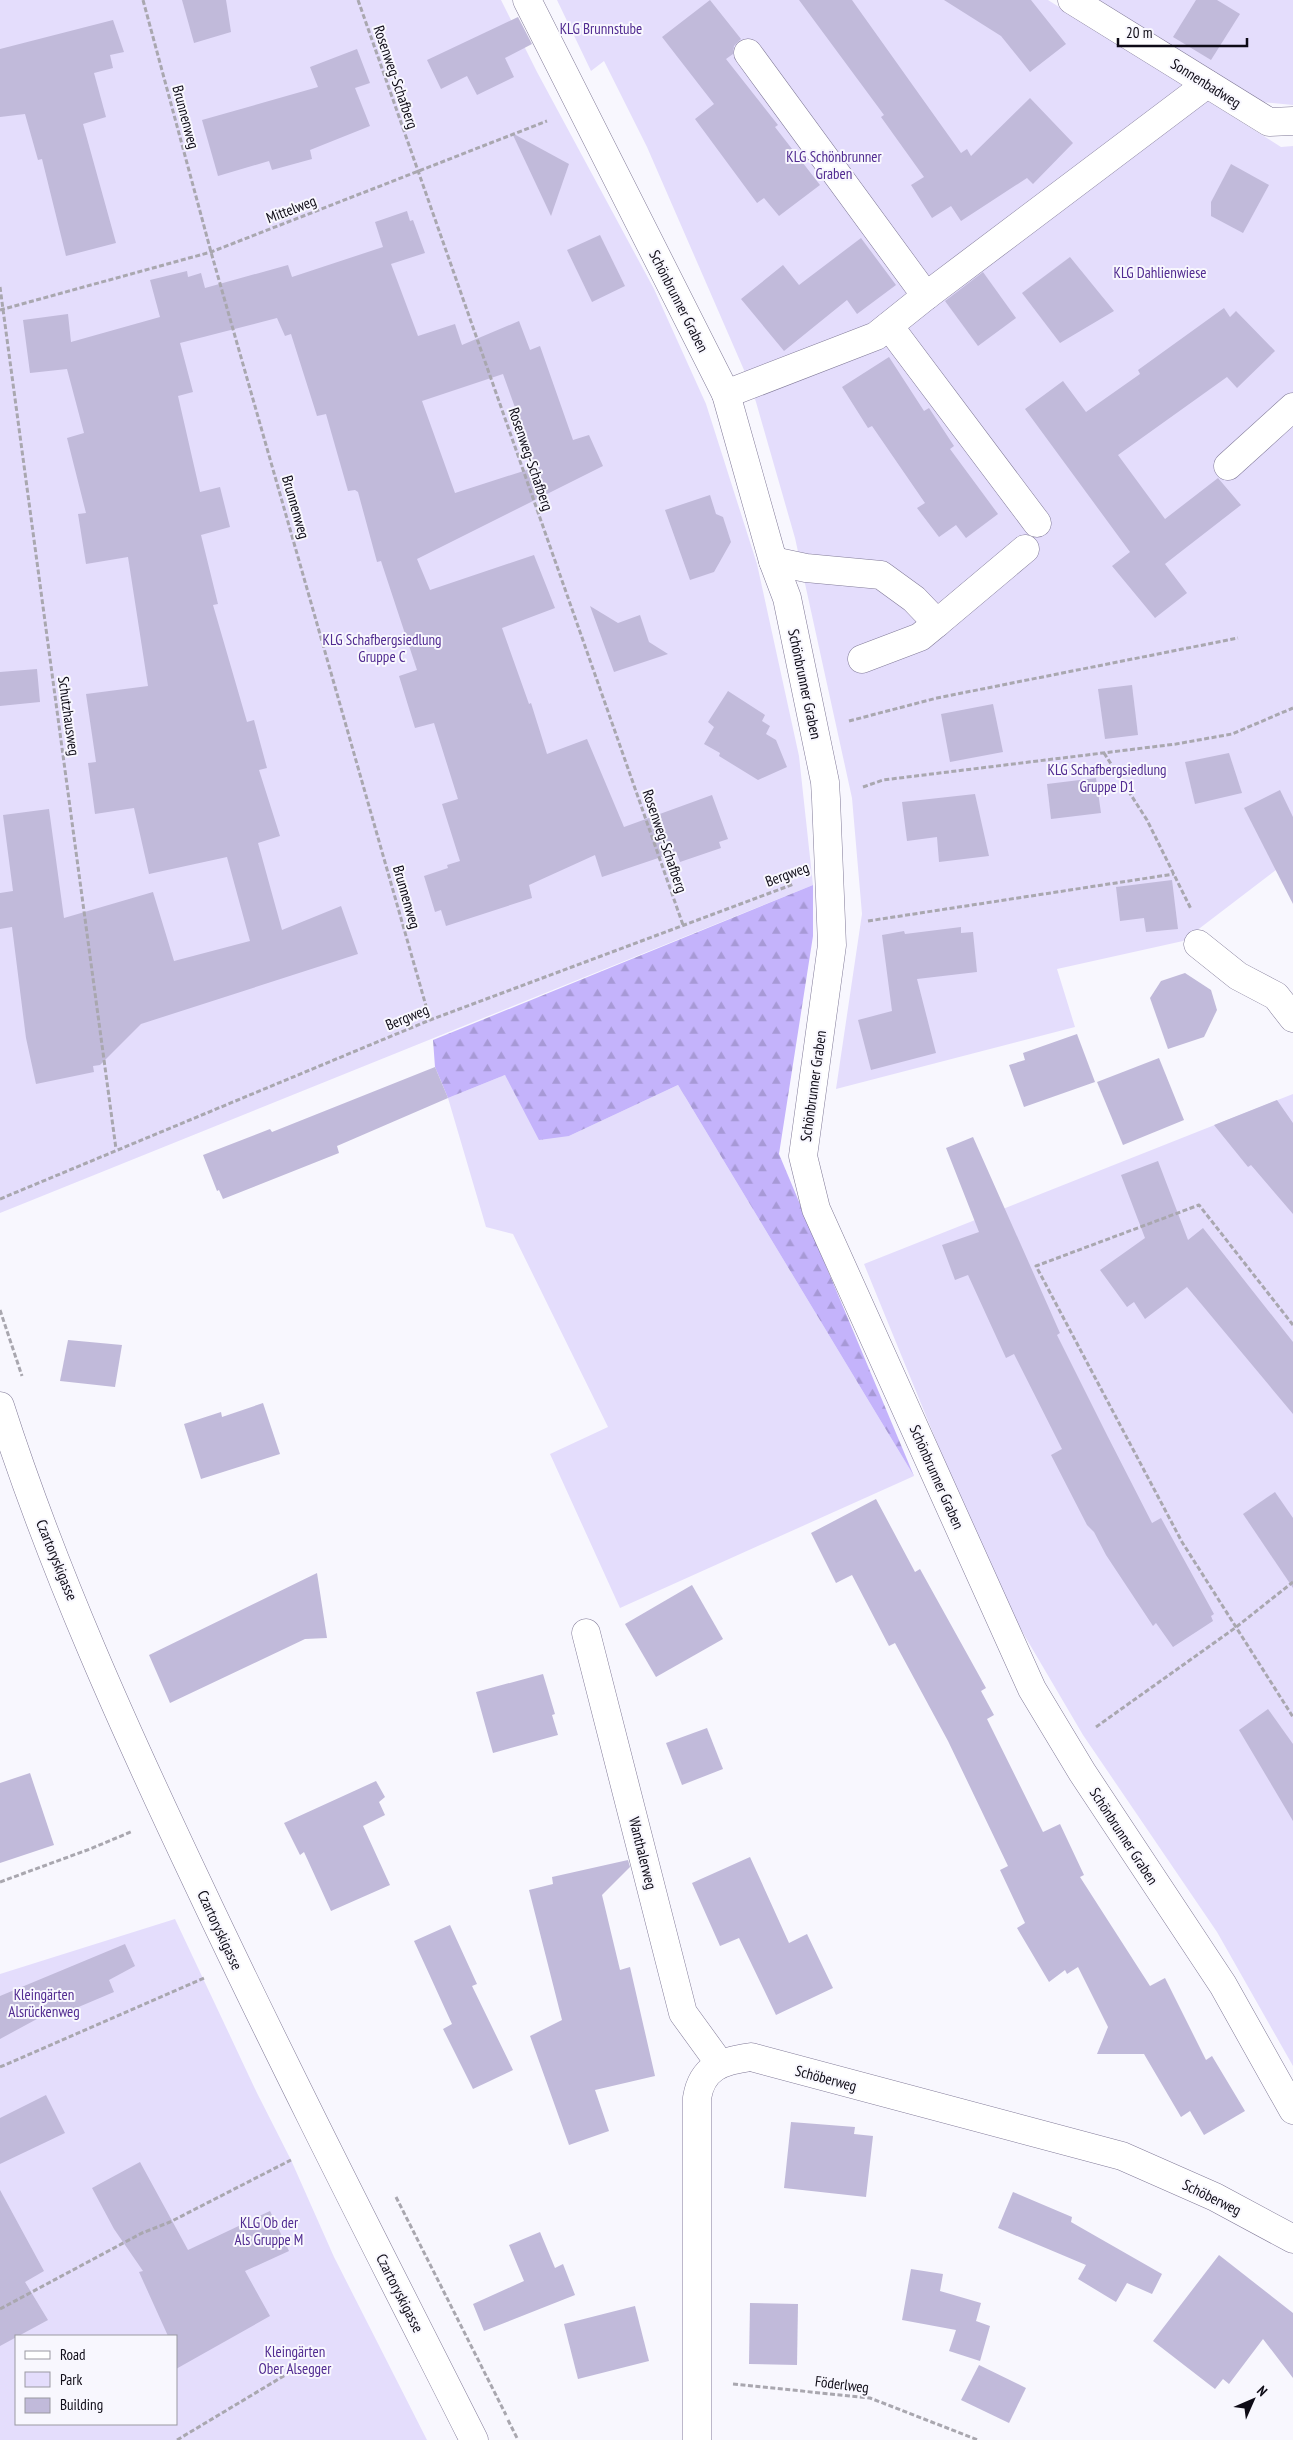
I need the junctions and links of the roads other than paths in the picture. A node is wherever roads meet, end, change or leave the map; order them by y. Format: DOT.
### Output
graph roads {
  1 [pos="527,0"];
  2 [pos="1072,0"];
  3 [pos="748,53"];
  4 [pos="1208,84"];
  5 [pos="1281,121"];
  6 [pos="926,296"];
  7 [pos="889,326"];
  8 [pos="726,394"];
  9 [pos="1293,407"];
  10 [pos="1228,466"];
  11 [pos="1037,523"];
  12 [pos="1025,549"];
  13 [pos="773,561"];
  14 [pos="936,624"];
  15 [pos="862,659"];
  16 [pos="1198,944"];
  17 [pos="1293,1018"];
  18 [pos="0,1406"];
  19 [pos="586,1633"];
  20 [pos="720,2064"];
  21 [pos="1293,2110"];
  22 [pos="1293,2239"];
  23 [pos="474,2440"];
  24 [pos="697,2440"];
  1 -- 8 [label="street, Schönbrunner Graben"];
  2 -- 4 [label="street, Sonnenbadweg"];
  3 -- 6 [label="street"];
  4 -- 5 [label="street, Sonnenbadweg"];
  4 -- 6 [label="street"];
  6 -- 7 [label="street"];
  7 -- 8 [label="street"];
  7 -- 11 [label="street"];
  8 -- 13 [label="street, Schönbrunner Graben"];
  9 -- 10 [label="street"];
  12 -- 14 [label="street"];
  13 -- 14 [label="street"];
  13 -- 21 [label="street, Schönbrunner Graben"];
  14 -- 15 [label="street"];
  16 -- 17 [label="street"];
  18 -- 23 [label="street, Czartoryskigasse"];
  19 -- 20 [label="street, Wanthalerweg"];
  20 -- 22 [label="street, Schöberweg"];
  20 -- 24 [label="street, Schöberweg"];
}
